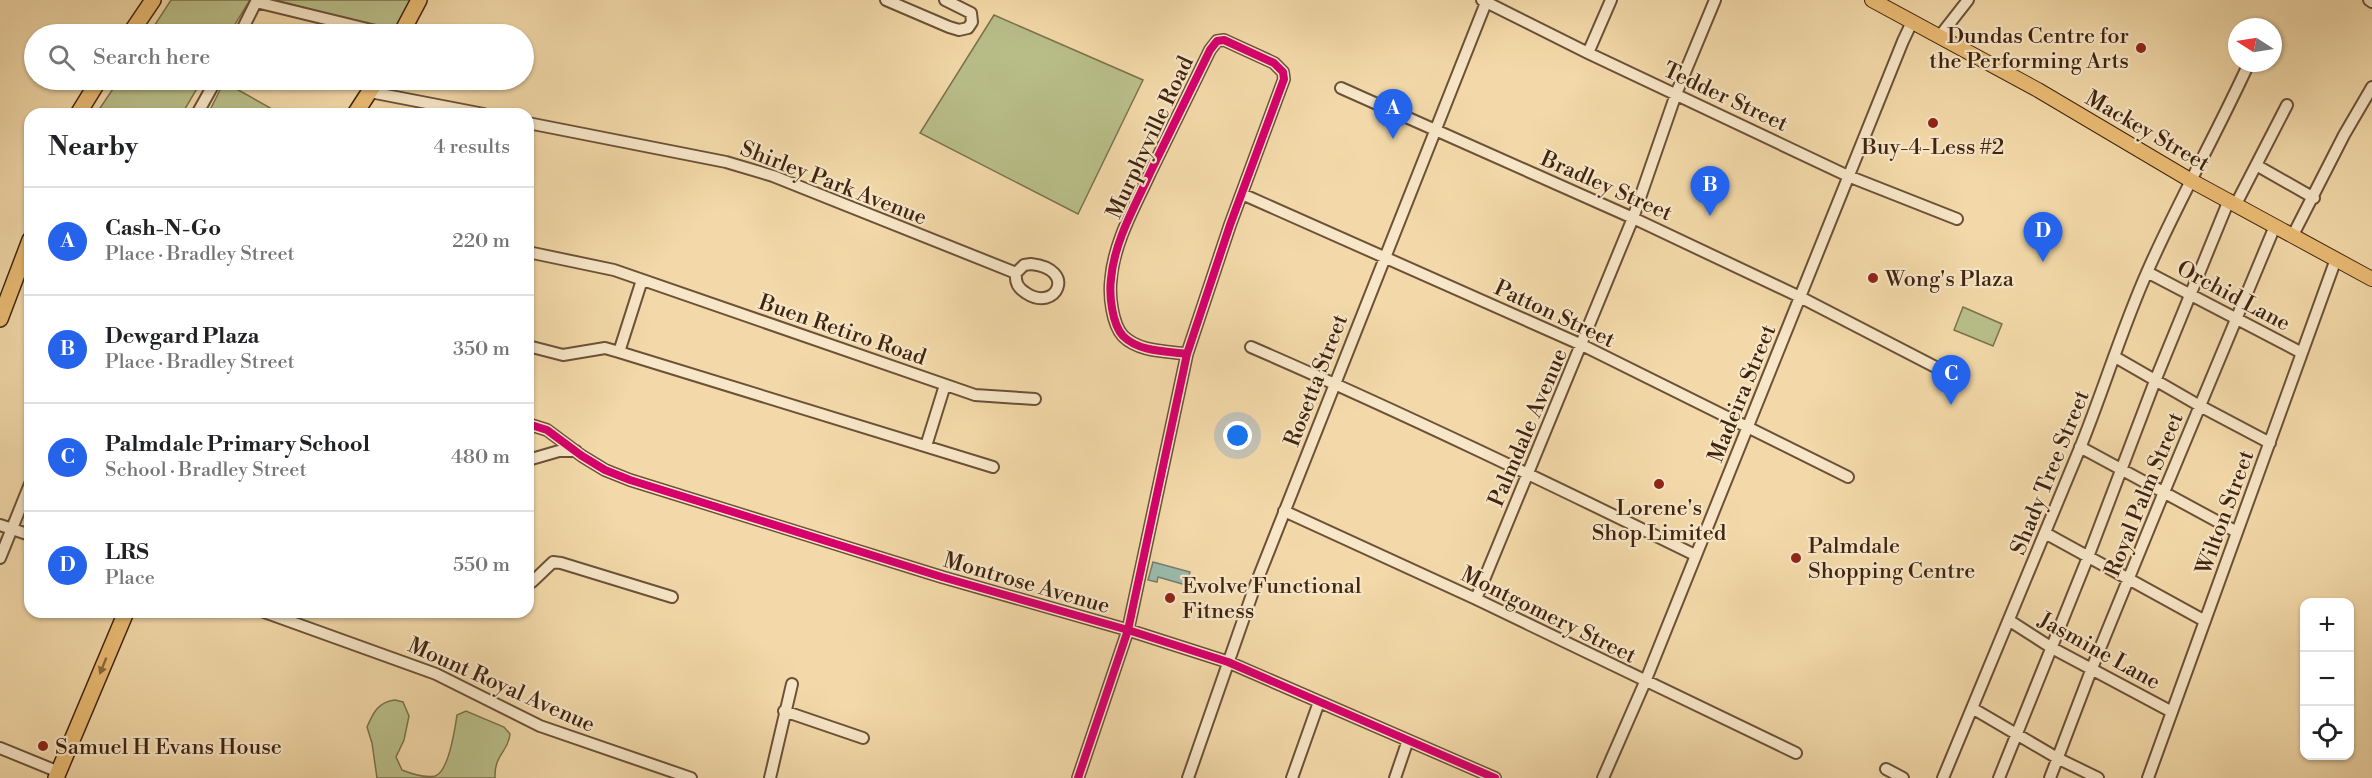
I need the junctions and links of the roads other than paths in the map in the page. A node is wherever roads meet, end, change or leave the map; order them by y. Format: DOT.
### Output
graph roads {
  1 [pos="153,0"];
  2 [pos="419,0"];
  3 [pos="886,0"];
  4 [pos="945,0"];
  5 [pos="1611,0"];
  6 [pos="1715,0"];
  7 [pos="1872,0"];
  8 [pos="1968,0"];
  9 [pos="256,1"];
  10 [pos="1485,1"];
  11 [pos="1912,22"];
  12 [pos="137,24"];
  13 [pos="245,24"];
  14 [pos="348,24"];
  15 [pos="406,24"];
  16 [pos="1939,37"];
  17 [pos="1588,53"];
  18 [pos="2245,72"];
  19 [pos="2372,87"];
  20 [pos="1341,88"];
  21 [pos="93,90"];
  22 [pos="210,90"];
  23 [pos="371,90"];
  24 [pos="390,90"];
  25 [pos="1676,94"];
  26 [pos="2287,105"];
  27 [pos="82,108"];
  28 [pos="200,108"];
  29 [pos="359,108"];
  30 [pos="460,108"];
  31 [pos="534,124"];
  32 [pos="1435,130"];
  33 [pos="2256,165"];
  34 [pos="1848,176"];
  35 [pos="2190,180"];
  36 [pos="1242,194"];
  37 [pos="2314,198"];
  38 [pos="2233,202"];
  39 [pos="1634,218"];
  40 [pos="1957,219"];
  41 [pos="2275,226"];
  42 [pos="2293,235"];
  43 [pos="534,253"];
  44 [pos="24,256"];
  45 [pos="1384,257"];
  46 [pos="2336,259"];
  47 [pos="2147,272"];
  48 [pos="1016,273"];
  49 [pos="2372,279"];
  50 [pos="642,280"];
  51 [pos="2192,295"];
  52 [pos="1800,297"];
  53 [pos="0,319"];
  54 [pos="2235,319"];
  55 [pos="1582,345"];
  56 [pos="1251,347"];
  57 [pos="534,348"];
  58 [pos="619,352"];
  59 [pos="2302,353"];
  60 [pos="1188,354"];
  61 [pos="2115,357"];
  62 [pos="1949,374"];
  63 [pos="2155,381"];
  64 [pos="1334,383"];
  65 [pos="945,385"];
  66 [pos="1035,399"];
  67 [pos="2200,406"];
  68 [pos="534,426"];
  69 [pos="1748,429"];
  70 [pos="2270,443"];
  71 [pos="926,446"];
  72 [pos="2080,447"];
  73 [pos="576,451"];
  74 [pos="534,458"];
  75 [pos="993,467"];
  76 [pos="2121,468"];
  77 [pos="1528,474"];
  78 [pos="1848,477"];
  79 [pos="2164,492"];
  80 [pos="24,499"];
  81 [pos="1284,511"];
  82 [pos="0,525"];
  83 [pos="12,529"];
  84 [pos="2236,532"];
  85 [pos="24,533"];
  86 [pos="2045,533"];
  87 [pos="1695,555"];
  88 [pos="2088,556"];
  89 [pos="0,558"];
  90 [pos="2129,579"];
  91 [pos="534,581"];
  92 [pos="672,597"];
  93 [pos="1476,599"];
  94 [pos="123,618"];
  95 [pos="281,618"];
  96 [pos="2010,621"];
  97 [pos="2205,621"];
  98 [pos="1128,630"];
  99 [pos="2052,648"];
  100 [pos="1228,662"];
  101 [pos="2092,668"];
  102 [pos="1645,682"];
  103 [pos="792,684"];
  104 [pos="1319,702"];
  105 [pos="1972,708"];
  106 [pos="784,711"];
  107 [pos="2172,712"];
  108 [pos="2016,735"];
  109 [pos="863,738"];
  110 [pos="1408,740"];
  111 [pos="0,748"];
  112 [pos="1797,753"];
  113 [pos="2059,759"];
  114 [pos="1886,769"];
  115 [pos="57,775"];
  116 [pos="669,775"];
  117 [pos="691,778"];
  118 [pos="770,778"];
  119 [pos="1078,778"];
  120 [pos="1188,778"];
  121 [pos="1292,778"];
  122 [pos="1395,778"];
  123 [pos="1495,778"];
  124 [pos="1603,778"];
  125 [pos="1903,778"];
  126 [pos="1943,778"];
  127 [pos="1999,778"];
  128 [pos="2050,778"];
  129 [pos="2098,778"];
  130 [pos="2148,778"];
  1 -- 12 [label="highway"];
  2 -- 15 [label="highway"];
  3 -- 4 [label="street"];
  5 -- 17 [label="street"];
  6 -- 25 [label="street, Palmdale Avenue"];
  7 -- 11 [label="main road, Mackey Street"];
  8 -- 16 [label="street"];
  9 -- 13 [label="street"];
  9 -- 14 [label="street"];
  10 -- 17 [label="street, Tedder Street"];
  10 -- 32 [label="street, Rosetta Street"];
  11 -- 16 [label="main road, Mackey Street"];
  11 -- 34 [label="street, Madeira Street"];
  16 -- 35 [label="main road, Mackey Street"];
  17 -- 25 [label="street, Tedder Street"];
  18 -- 35 [label="street, Shady Tree Street"];
  19 -- 37 [label="street"];
  20 -- 32 [label="street, Bradley Street"];
  21 -- 27 [label="highway"];
  22 -- 28 [label="street"];
  23 -- 29 [label="highway"];
  24 -- 30 [label="street"];
  25 -- 34 [label="street, Tedder Street"];
  25 -- 39 [label="street, Palmdale Avenue"];
  26 -- 33 [label="street"];
  31 -- 48 [label="street, Shirley Park Avenue"];
  32 -- 39 [label="street, Bradley Street"];
  32 -- 45 [label="street, Rosetta Street"];
  33 -- 37 [label="street"];
  33 -- 38 [label="street"];
  34 -- 40 [label="street, Tedder Street"];
  34 -- 52 [label="street, Madeira Street"];
  35 -- 38 [label="main road, Mackey Street"];
  35 -- 47 [label="street, Shady Tree Street"];
  36 -- 45 [label="street, Patton Street"];
  36 -- 60 [label="street, Murphyville Road"];
  36 -- 60 [label="street, Murphyville Road"];
  37 -- 42 [label="street"];
  38 -- 41 [label="main road, Mackey Street"];
  38 -- 51 [label="street"];
  39 -- 52 [label="street, Bradley Street"];
  39 -- 55 [label="street, Palmdale Avenue"];
  41 -- 42 [label="main road, Mackey Street"];
  41 -- 54 [label="street, Royal Palm Street"];
  42 -- 46 [label="main road, Mackey Street"];
  43 -- 50 [label="street, Buen Retiro Road"];
  44 -- 53 [label="highway"];
  45 -- 55 [label="street, Patton Street"];
  45 -- 64 [label="street, Rosetta Street"];
  46 -- 49 [label="main road, Mackey Street"];
  46 -- 59 [label="street, Wilton Street"];
  47 -- 51 [label="street, Orchid Lane"];
  47 -- 61 [label="street, Shady Tree Street"];
  50 -- 58 [label="street"];
  50 -- 65 [label="street, Buen Retiro Road"];
  51 -- 54 [label="street, Orchid Lane"];
  51 -- 63 [label="street"];
  52 -- 62 [label="street, Bradley Street"];
  52 -- 69 [label="street, Madeira Street"];
  54 -- 59 [label="street, Orchid Lane"];
  54 -- 67 [label="street, Royal Palm Street"];
  55 -- 69 [label="street, Patton Street"];
  55 -- 77 [label="street, Palmdale Avenue"];
  56 -- 64 [label="street"];
  57 -- 58 [label="street"];
  58 -- 71 [label="street"];
  59 -- 70 [label="street, Wilton Street"];
  60 -- 98 [label="street, Murphyville Road"];
  61 -- 63 [label="street"];
  61 -- 72 [label="street, Shady Tree Street"];
  63 -- 67 [label="street"];
  63 -- 76 [label="street"];
  64 -- 77 [label="street"];
  64 -- 81 [label="street, Rosetta Street"];
  65 -- 66 [label="street, Buen Retiro Road"];
  65 -- 71 [label="street"];
  67 -- 70 [label="street"];
  67 -- 79 [label="street, Royal Palm Street"];
  68 -- 73 [label="street, Montrose Avenue"];
  69 -- 78 [label="street, Patton Street"];
  69 -- 87 [label="street, Madeira Street"];
  70 -- 84 [label="street, Wilton Street"];
  71 -- 75 [label="street"];
  72 -- 76 [label="street"];
  72 -- 86 [label="street, Shady Tree Street"];
  73 -- 74 [label="street"];
  73 -- 98 [label="street, Montrose Avenue"];
  76 -- 79 [label="street"];
  76 -- 88 [label="street"];
  77 -- 87 [label="street"];
  77 -- 93 [label="street, Palmdale Avenue"];
  79 -- 84 [label="street"];
  79 -- 90 [label="street, Royal Palm Street"];
  80 -- 83 [label="street"];
  81 -- 93 [label="street, Montgomery Street"];
  81 -- 100 [label="street, Rosetta Street"];
  82 -- 83 [label="street"];
  83 -- 85 [label="street"];
  83 -- 89 [label="street"];
  84 -- 97 [label="street, Wilton Street"];
  86 -- 88 [label="street"];
  86 -- 96 [label="street, Shady Tree Street"];
  87 -- 102 [label="street, Madeira Street"];
  88 -- 90 [label="street"];
  88 -- 99 [label="street"];
  90 -- 97 [label="street"];
  90 -- 101 [label="street, Royal Palm Street"];
  91 -- 92 [label="street"];
  93 -- 102 [label="street, Montgomery Street"];
  94 -- 115 [label="highway, one-way"];
  95 -- 116 [label="street, Mount Royal Avenue"];
  96 -- 99 [label="street, Jasmine Lane"];
  96 -- 105 [label="street, Shady Tree Street"];
  97 -- 107 [label="street, Wilton Street"];
  98 -- 100 [label="street, Montrose Avenue"];
  98 -- 119 [label="street, Murphyville Road"];
  99 -- 101 [label="street, Jasmine Lane"];
  99 -- 108 [label="street"];
  100 -- 104 [label="street, Montrose Avenue"];
  100 -- 120 [label="street, Rosetta Street"];
  101 -- 107 [label="street, Jasmine Lane"];
  101 -- 113 [label="street, Royal Palm Street"];
  102 -- 112 [label="street, Montgomery Street"];
  102 -- 124 [label="street, Madeira Street"];
  103 -- 106 [label="street"];
  104 -- 110 [label="street, Montrose Avenue"];
  104 -- 121 [label="street"];
  105 -- 108 [label="street"];
  105 -- 126 [label="street, Shady Tree Street"];
  106 -- 109 [label="street"];
  106 -- 118 [label="street"];
  107 -- 130 [label="street, Wilton Street"];
  108 -- 113 [label="street"];
  108 -- 127 [label="street"];
  110 -- 122 [label="street"];
  110 -- 123 [label="street, Montrose Avenue"];
  111 -- 115 [label="street"];
  113 -- 128 [label="street, Royal Palm Street"];
  113 -- 129 [label="street"];
  114 -- 125 [label="street"];
  116 -- 117 [label="street, Mount Royal Avenue"];
}
